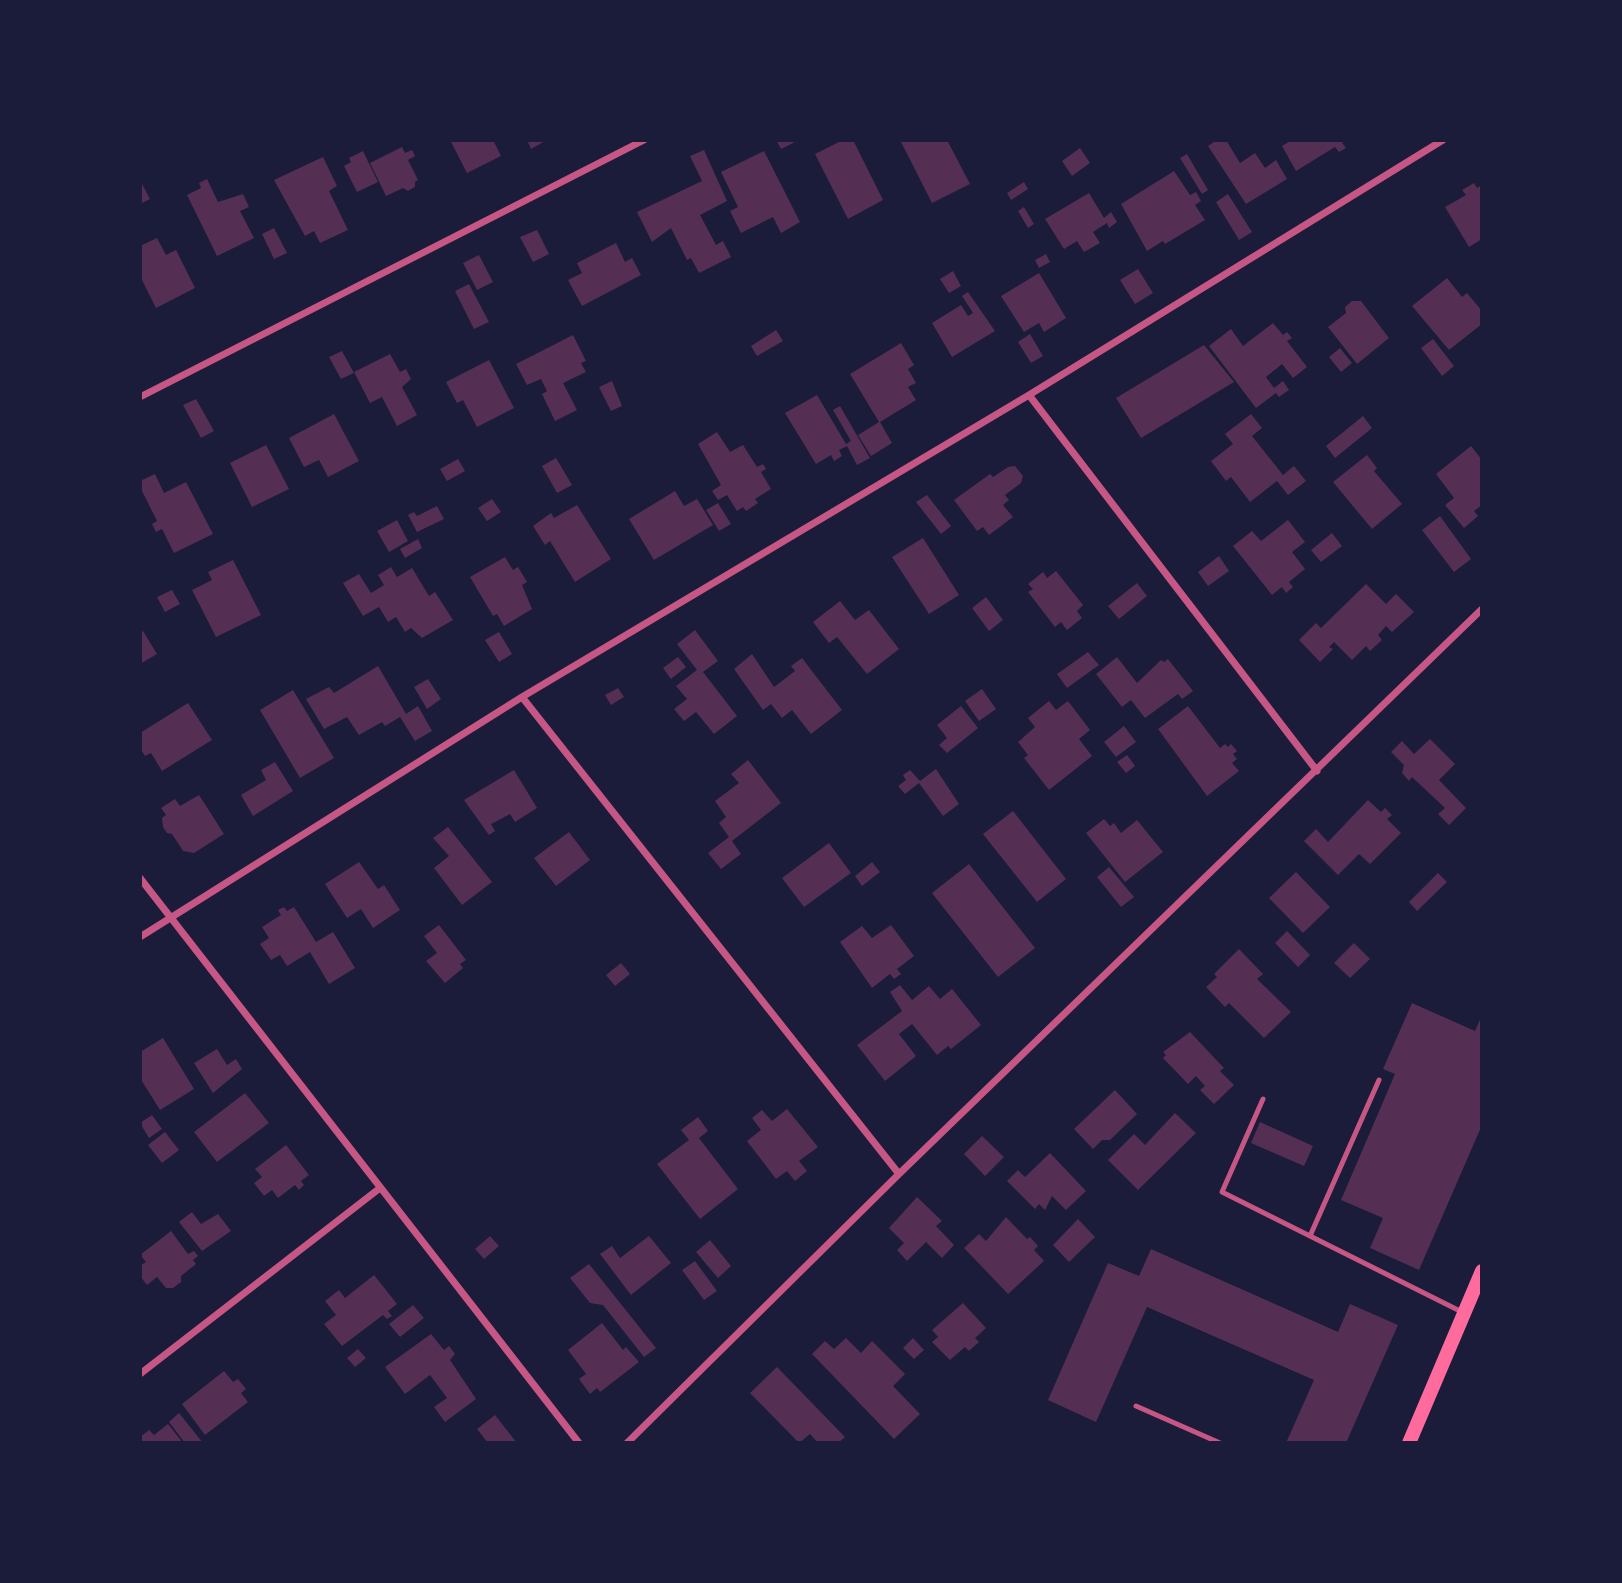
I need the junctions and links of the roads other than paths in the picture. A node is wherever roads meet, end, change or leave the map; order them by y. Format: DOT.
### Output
graph roads {
  1 [pos="644,140"];
  2 [pos="1443,140"];
  3 [pos="1029,395"];
  4 [pos="140,397"];
  5 [pos="1482,609"];
  6 [pos="522,697"];
  7 [pos="1317,771"];
  8 [pos="140,878"];
  9 [pos="172,918"];
  10 [pos="140,937"];
  11 [pos="1379,1080"];
  12 [pos="1263,1099"];
  13 [pos="899,1174"];
  14 [pos="380,1188"];
  15 [pos="1310,1236"];
  16 [pos="1482,1271"];
  17 [pos="1464,1313"];
  18 [pos="140,1374"];
  19 [pos="1136,1406"];
  20 [pos="579,1443"];
  21 [pos="627,1443"];
  22 [pos="1220,1443"];
  23 [pos="1409,1443"];
  1 -- 4 [label="street"];
  2 -- 3 [label="street"];
  3 -- 6 [label="street"];
  3 -- 7 [label="street"];
  5 -- 7 [label="street"];
  6 -- 9 [label="street"];
  6 -- 13 [label="street"];
  7 -- 13 [label="street"];
  8 -- 9 [label="street"];
  9 -- 10 [label="street"];
  9 -- 14 [label="street"];
  11 -- 15 [label="lane"];
  12 -- 15 [label="lane"];
  13 -- 21 [label="street"];
  14 -- 18 [label="street"];
  14 -- 20 [label="street"];
  15 -- 17 [label="lane"];
  16 -- 17 [label="main road"];
  17 -- 23 [label="main road"];
  19 -- 22 [label="lane"];
}
